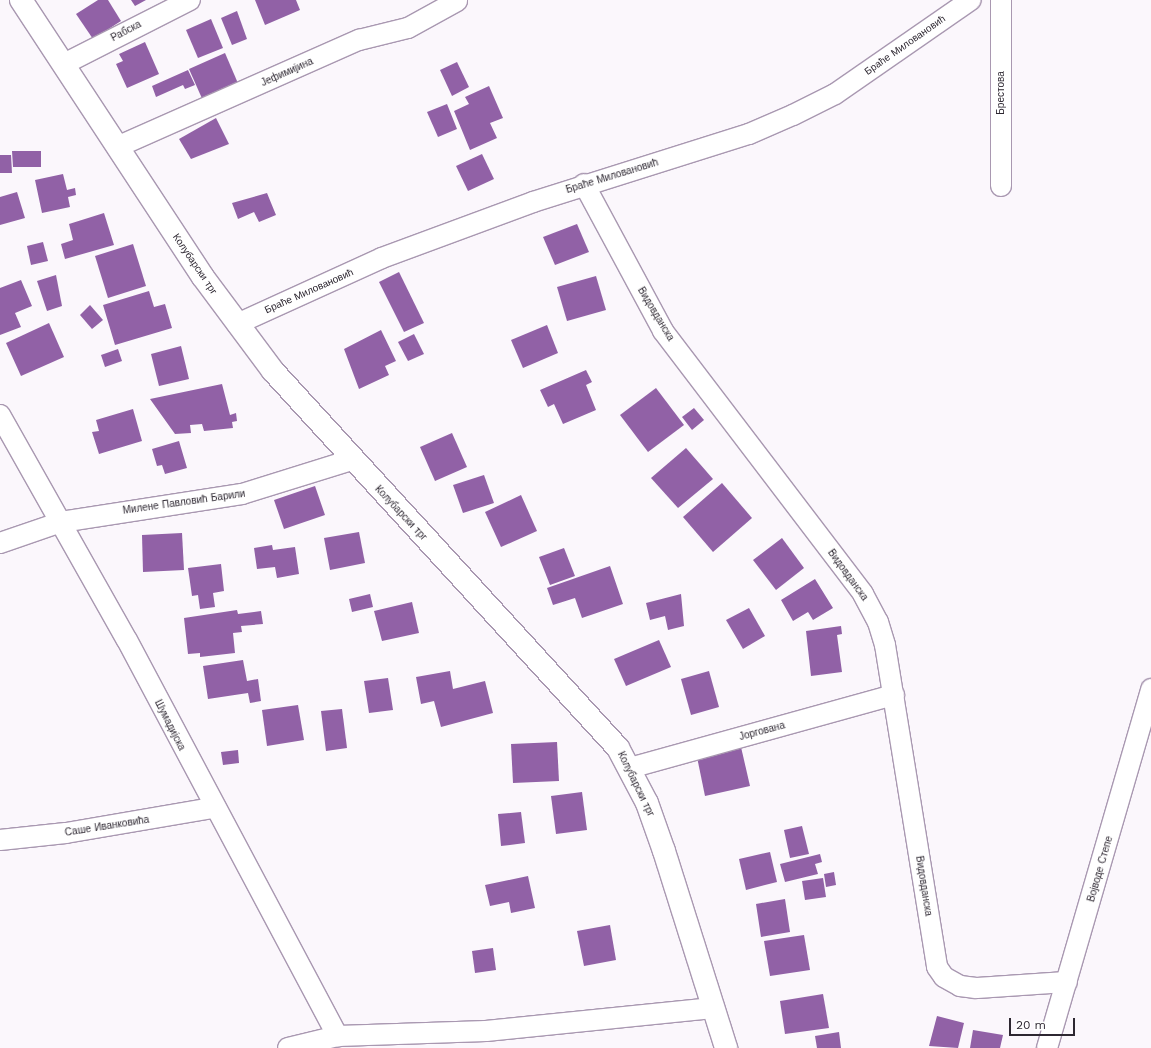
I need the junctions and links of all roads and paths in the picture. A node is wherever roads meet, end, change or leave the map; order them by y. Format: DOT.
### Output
graph roads {
  1 [pos="21,0"];
  2 [pos="190,0"];
  3 [pos="971,0"];
  4 [pos="1001,0"];
  5 [pos="457,1"];
  6 [pos="948,7"];
  7 [pos="64,64"];
  8 [pos="117,147"];
  9 [pos="584,184"];
  10 [pos="1001,186"];
  11 [pos="237,324"];
  12 [pos="0,415"];
  13 [pos="351,460"];
  14 [pos="61,522"];
  15 [pos="0,543"];
  16 [pos="1151,689"];
  17 [pos="894,695"];
  18 [pos="630,768"];
  19 [pos="213,808"];
  20 [pos="0,840"];
  21 [pos="1068,982"];
  22 [pos="713,1008"];
  23 [pos="338,1036"];
  24 [pos="288,1048"];
  25 [pos="726,1048"];
  26 [pos="1047,1048"];
  1 -- 7 [label="street, Колубарски трг"];
  2 -- 7 [label="street, Рабска"];
  3 -- 6 [label="street, Браће Миловановић"];
  4 -- 10 [label="street, Брестова"];
  5 -- 8 [label="street, Јефимијина"];
  6 -- 9 [label="street, Браће Миловановић"];
  7 -- 8 [label="street, Колубарски трг"];
  8 -- 11 [label="street, Колубарски трг"];
  9 -- 11 [label="street, Браће Миловановић"];
  9 -- 17 [label="street, Видовданска"];
  11 -- 13 [label="street, Колубарски трг"];
  12 -- 14 [label="street, Шумадијска"];
  13 -- 14 [label="street, Милене Павловић Барили"];
  13 -- 18 [label="street, Колубарски трг"];
  14 -- 15 [label="street, Милене Павловић Барили"];
  14 -- 19 [label="street, Шумадијска"];
  16 -- 21 [label="street, Војводе Степе"];
  17 -- 18 [label="street, Јоргована"];
  17 -- 21 [label="street, Видовданска"];
  18 -- 22 [label="street, Колубарски трг"];
  19 -- 20 [label="street, Саше Иванковића"];
  19 -- 23 [label="street, Шумадијска"];
  21 -- 26 [label="street, Војводе Степе"];
  22 -- 23 [label="street"];
  22 -- 25 [label="street, Колубарски трг"];
  23 -- 24 [label="street"];
}
